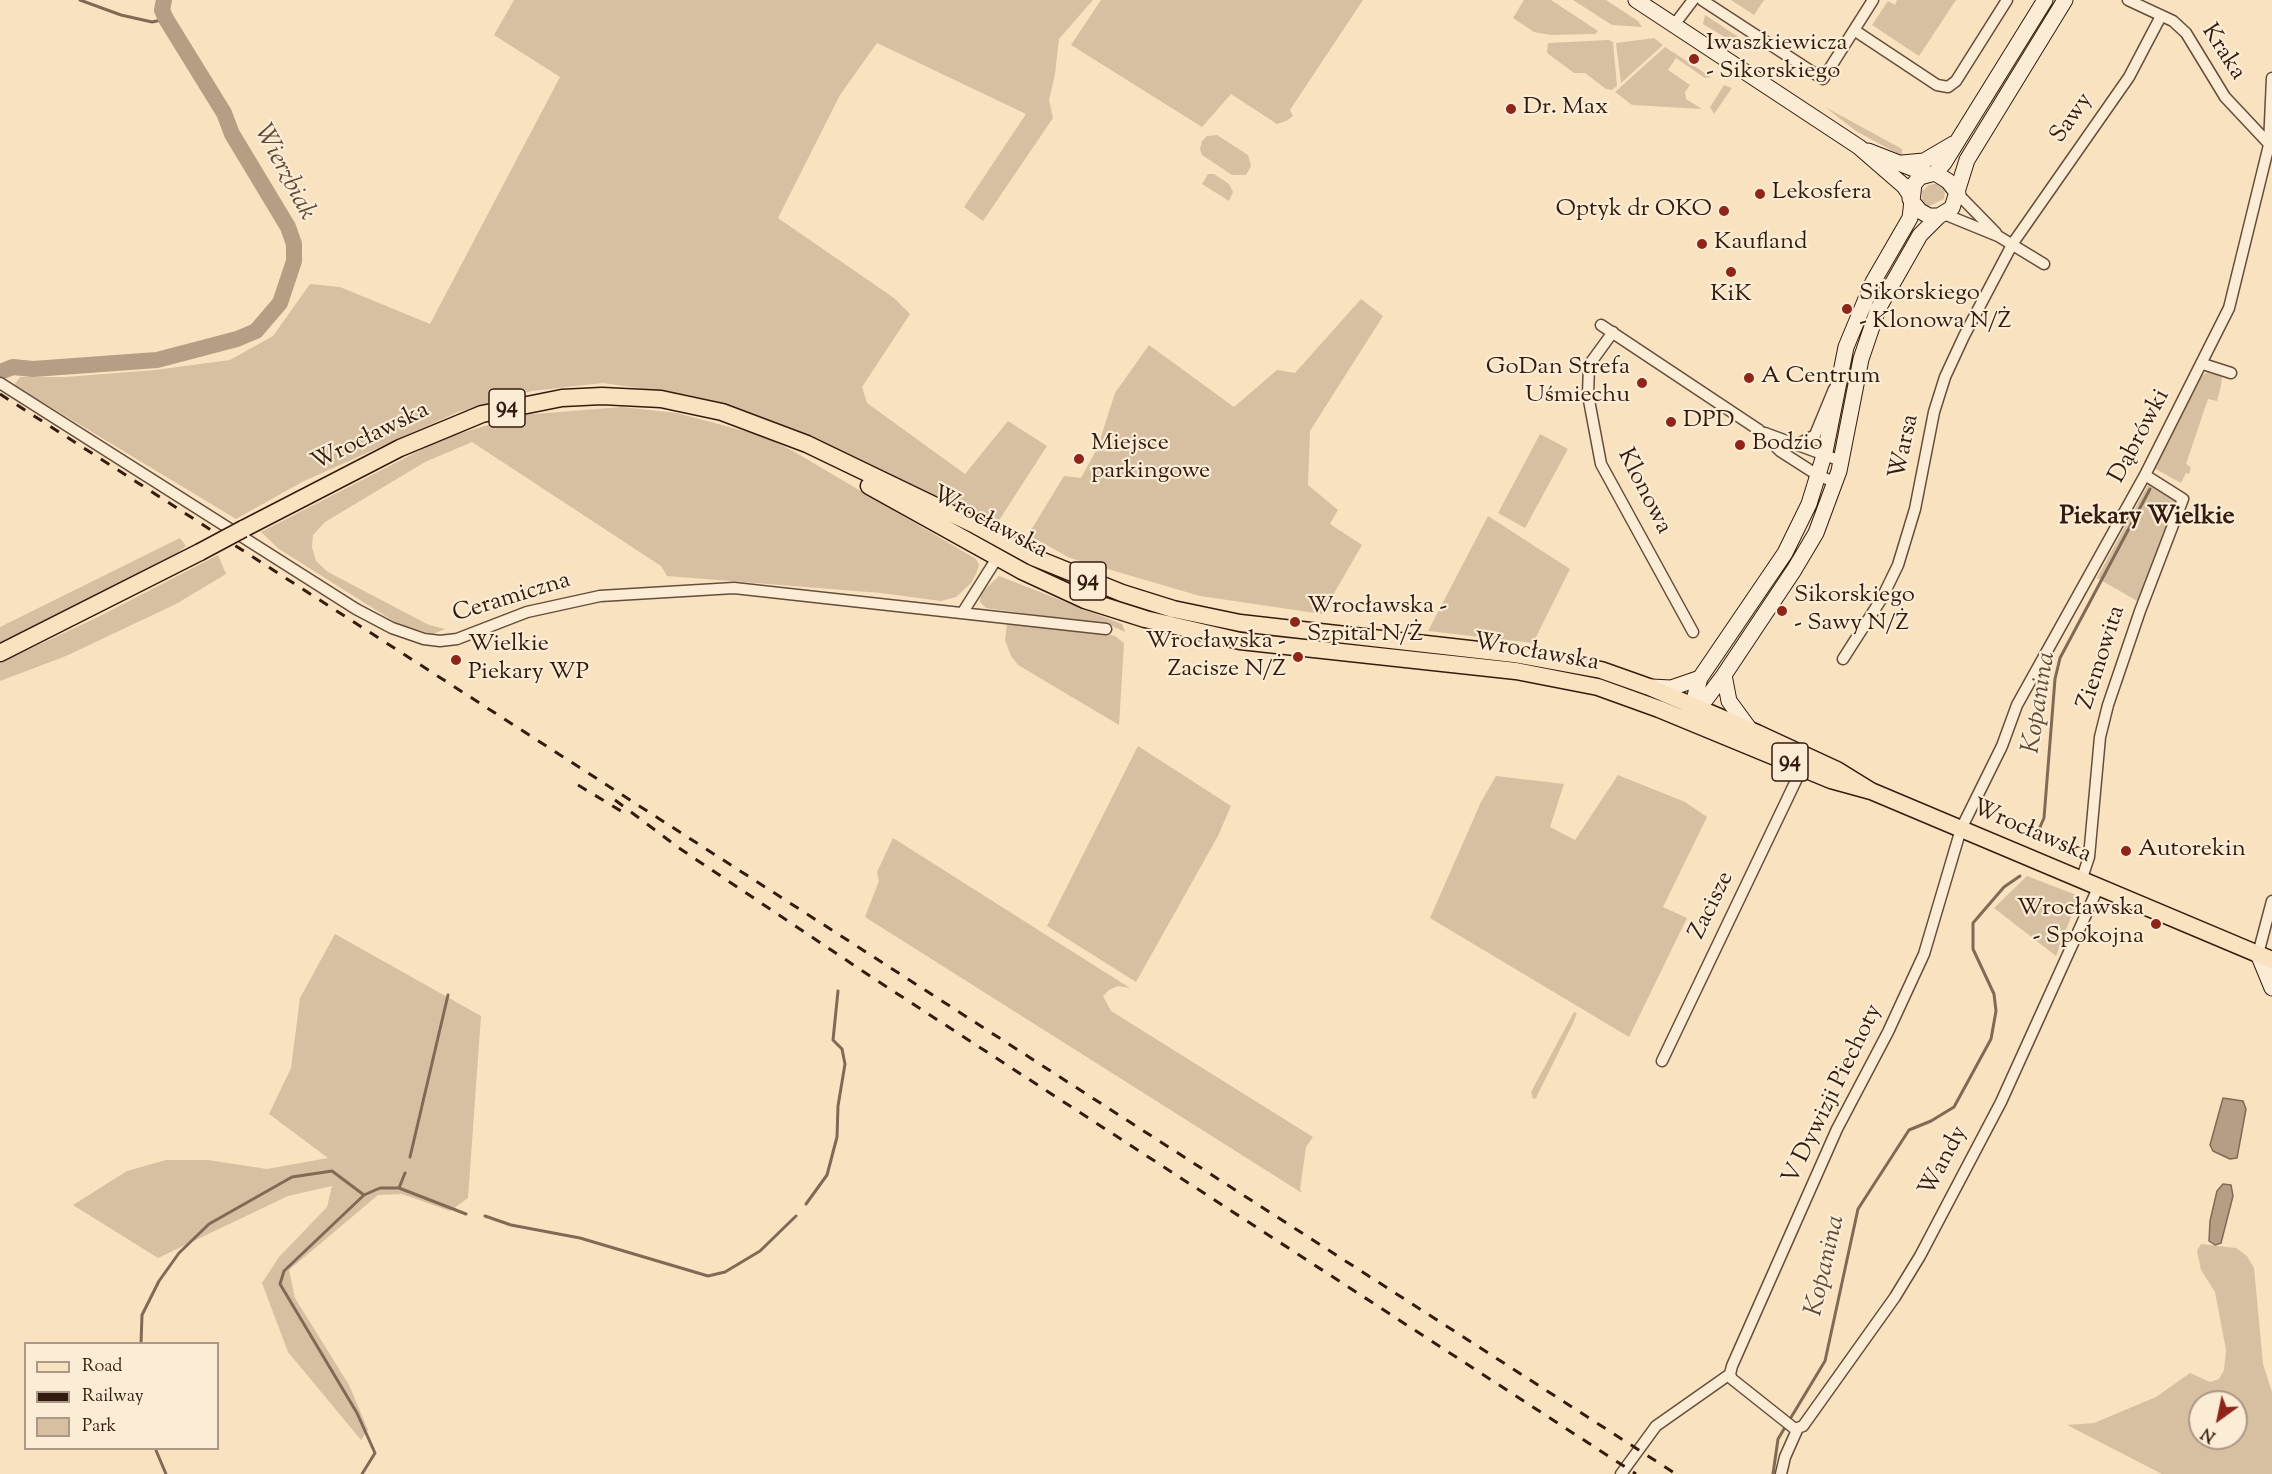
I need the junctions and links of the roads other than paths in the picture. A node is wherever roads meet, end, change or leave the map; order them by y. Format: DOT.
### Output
graph roads {
  1 [pos="1636,0"];
  2 [pos="1693,0"];
  3 [pos="1702,0"];
  4 [pos="1873,0"];
  5 [pos="2007,0"];
  6 [pos="2045,0"];
  7 [pos="2065,0"];
  8 [pos="2128,0"];
  9 [pos="2161,16"];
  10 [pos="1674,25"];
  11 [pos="1854,30"];
  12 [pos="2272,78"];
  13 [pos="1958,140"];
  14 [pos="2271,146"];
  15 [pos="1859,147"];
  16 [pos="1902,163"];
  17 [pos="1931,173"];
  18 [pos="1958,194"];
  19 [pos="1910,197"];
  20 [pos="1942,215"];
  21 [pos="1998,236"];
  22 [pos="2013,243"];
  23 [pos="2044,264"];
  24 [pos="1601,325"];
  25 [pos="1613,332"];
  26 [pos="2203,363"];
  27 [pos="2231,373"];
  28 [pos="1838,380"];
  29 [pos="0,383"];
  30 [pos="1759,430"];
  31 [pos="791,440"];
  32 [pos="1797,445"];
  33 [pos="1825,455"];
  34 [pos="1841,461"];
  35 [pos="2145,475"];
  36 [pos="1818,476"];
  37 [pos="1835,482"];
  38 [pos="997,558"];
  39 [pos="963,612"];
  40 [pos="1106,629"];
  41 [pos="1693,632"];
  42 [pos="0,653"];
  43 [pos="1843,658"];
  44 [pos="1724,675"];
  45 [pos="1701,678"];
  46 [pos="1649,687"];
  47 [pos="1696,706"];
  48 [pos="1659,709"];
  49 [pos="1710,729"];
  50 [pos="1751,731"];
  51 [pos="1802,768"];
  52 [pos="1871,791"];
  53 [pos="1961,829"];
  54 [pos="2081,881"];
  55 [pos="2098,888"];
  56 [pos="2272,901"];
  57 [pos="2265,957"];
  58 [pos="2272,975"];
  59 [pos="2272,986"];
  60 [pos="1662,1061"];
  61 [pos="1730,1374"];
  62 [pos="1795,1429"];
  63 [pos="1621,1474"];
  64 [pos="1781,1474"];
  1 -- 10 [label="street"];
  2 -- 10 [label="street"];
  3 -- 11 [label="street"];
  4 -- 11 [label="street"];
  5 -- 11 [label="street"];
  6 -- 13 [label="street"];
  7 -- 18 [label="street"];
  8 -- 9 [label="street, Kraka"];
  9 -- 14 [label="street, Kraka"];
  9 -- 22 [label="street, Sawy"];
  10 -- 15 [label="street"];
  12 -- 14 [label="street, Dąbrówki"];
  13 -- 16 [label="street"];
  13 -- 17 [label="street"];
  14 -- 26 [label="street, Dąbrówki"];
  15 -- 16 [label="street"];
  15 -- 19 [label="street"];
  16 -- 17 [label="street"];
  17 -- 18 [label="street"];
  17 -- 19 [label="street"];
  18 -- 20 [label="street"];
  18 -- 21 [label="street"];
  19 -- 20 [label="street"];
  19 -- 28 [label="street"];
  20 -- 21 [label="street"];
  20 -- 34 [label="street"];
  21 -- 22 [label="street"];
  22 -- 23 [label="street"];
  22 -- 43 [label="street, Warsa"];
  24 -- 25 [label="street"];
  25 -- 30 [label="street"];
  25 -- 41 [label="street, Klonowa"];
  26 -- 27 [label="street"];
  26 -- 35 [label="street, Dąbrówki"];
  28 -- 32 [label="street"];
  28 -- 33 [label="street"];
  29 -- 39 [label="street, Ceramiczna"];
  30 -- 32 [label="street"];
  30 -- 36 [label="street"];
  31 -- 38 [label="main road, Wrocławska / 94"];
  31 -- 42 [label="main road, Wrocławska / 94, bridge"];
  31 -- 46 [label="main road, Wrocławska / 94"];
  32 -- 33 [label="street"];
  33 -- 34 [label="street"];
  33 -- 36 [label="street"];
  34 -- 37 [label="street"];
  35 -- 53 [label="street, Dąbrówki"];
  35 -- 54 [label="street, Ziemowita"];
  36 -- 37 [label="street"];
  36 -- 45 [label="street"];
  37 -- 44 [label="street"];
  38 -- 39 [label="street"];
  38 -- 48 [label="main road, Wrocławska / 94"];
  39 -- 40 [label="street, Ceramiczna"];
  44 -- 47 [label="street"];
  44 -- 50 [label="street"];
  45 -- 46 [label="street"];
  45 -- 47 [label="street"];
  46 -- 47 [label="main road, Wrocławska / 94"];
  47 -- 48 [label="street"];
  47 -- 49 [label="street"];
  47 -- 50 [label="main road, Wrocławska / 94"];
  48 -- 49 [label="main road, Wrocławska / 94"];
  49 -- 51 [label="main road, Wrocławska / 94"];
  50 -- 52 [label="main road, Wrocławska / 94"];
  51 -- 52 [label="main road, Wrocławska / 94"];
  51 -- 60 [label="street, Zacisze"];
  52 -- 53 [label="main road, Wrocławska / 94"];
  53 -- 54 [label="main road, Wrocławska / 94"];
  53 -- 61 [label="street, V Dywizji Piechoty"];
  54 -- 55 [label="main road, Wrocławska / 94"];
  55 -- 57 [label="main road, Wrocławska / 94"];
  55 -- 62 [label="street, Wandy"];
  56 -- 57 [label="street"];
  57 -- 59 [label="street"];
  58 -- 59 [label="street"];
  61 -- 62 [label="street"];
  61 -- 63 [label="street"];
  62 -- 64 [label="street, Wandy"];
}
